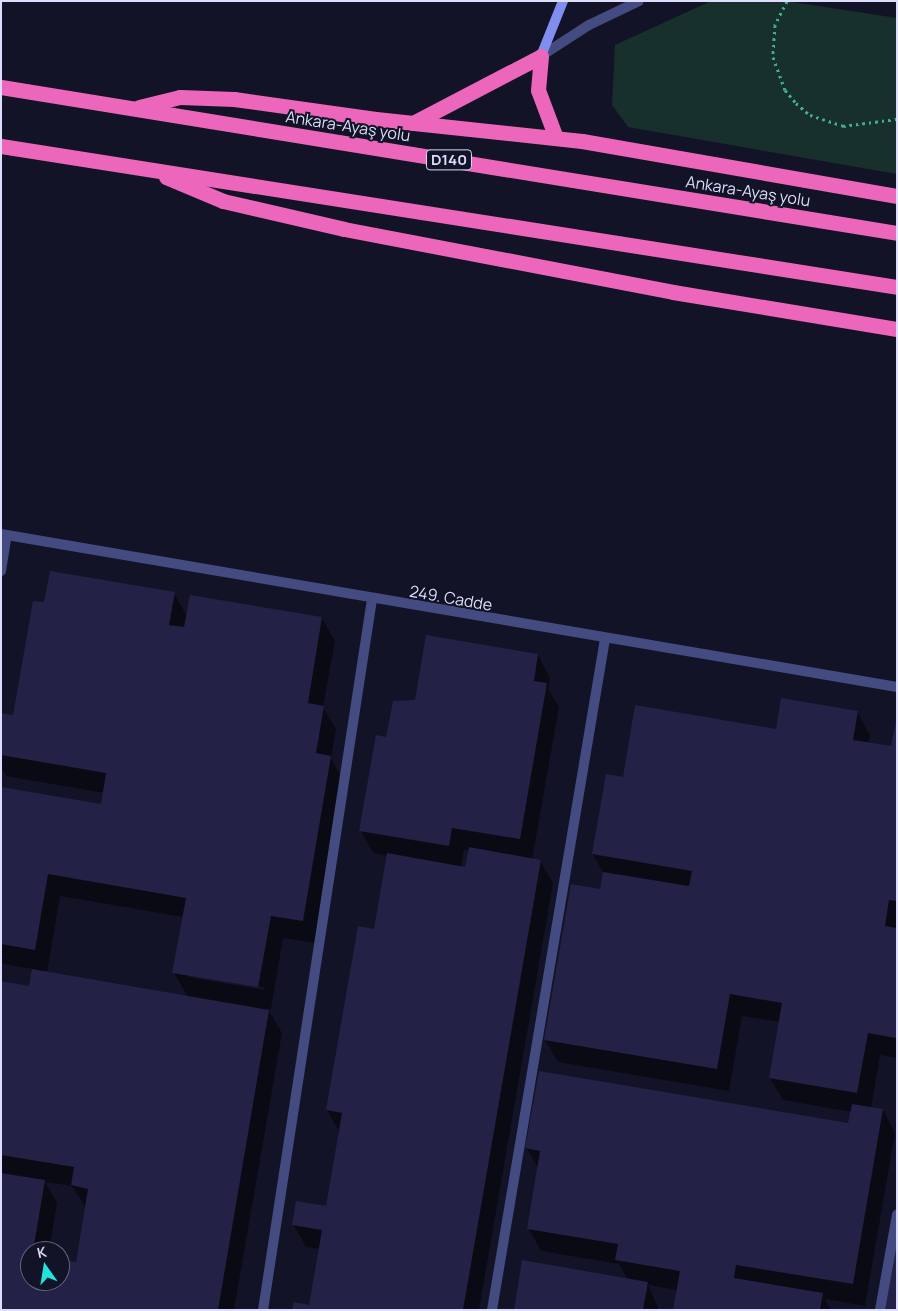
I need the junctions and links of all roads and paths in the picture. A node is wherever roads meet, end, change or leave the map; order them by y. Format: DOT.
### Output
graph roads {
  1 [pos="563,1"];
  2 [pos="638,1"];
  3 [pos="787,1"];
  4 [pos="541,56"];
  5 [pos="1,87"];
  6 [pos="134,108"];
  7 [pos="897,119"];
  8 [pos="413,123"];
  9 [pos="556,138"];
  10 [pos="1,146"];
  11 [pos="153,170"];
  12 [pos="897,196"];
  13 [pos="897,234"];
  14 [pos="897,287"];
  15 [pos="897,329"];
  16 [pos="4,535"];
  17 [pos="1,571"];
  18 [pos="372,599"];
  19 [pos="605,639"];
  20 [pos="897,687"];
  21 [pos="897,1215"];
  22 [pos="263,1310"];
  23 [pos="492,1310"];
  24 [pos="880,1310"];
  1 -- 4 [label="main road"];
  2 -- 4 [label="street"];
  3 -- 7 [label="path"];
  4 -- 8 [label="highway"];
  4 -- 9 [label="highway"];
  5 -- 6 [label="highway, Ankara-Ayaş yolu / D140"];
  6 -- 8 [label="highway"];
  6 -- 13 [label="highway, Ankara-Ayaş yolu / D140"];
  8 -- 9 [label="highway"];
  9 -- 12 [label="highway"];
  10 -- 11 [label="highway"];
  11 -- 14 [label="highway"];
  11 -- 15 [label="highway"];
  16 -- 17 [label="street"];
  16 -- 18 [label="street, 249. Cadde"];
  18 -- 19 [label="street, 249. Cadde"];
  18 -- 22 [label="street"];
  19 -- 20 [label="street, 249. Cadde"];
  19 -- 23 [label="street"];
  21 -- 24 [label="street"];
}
